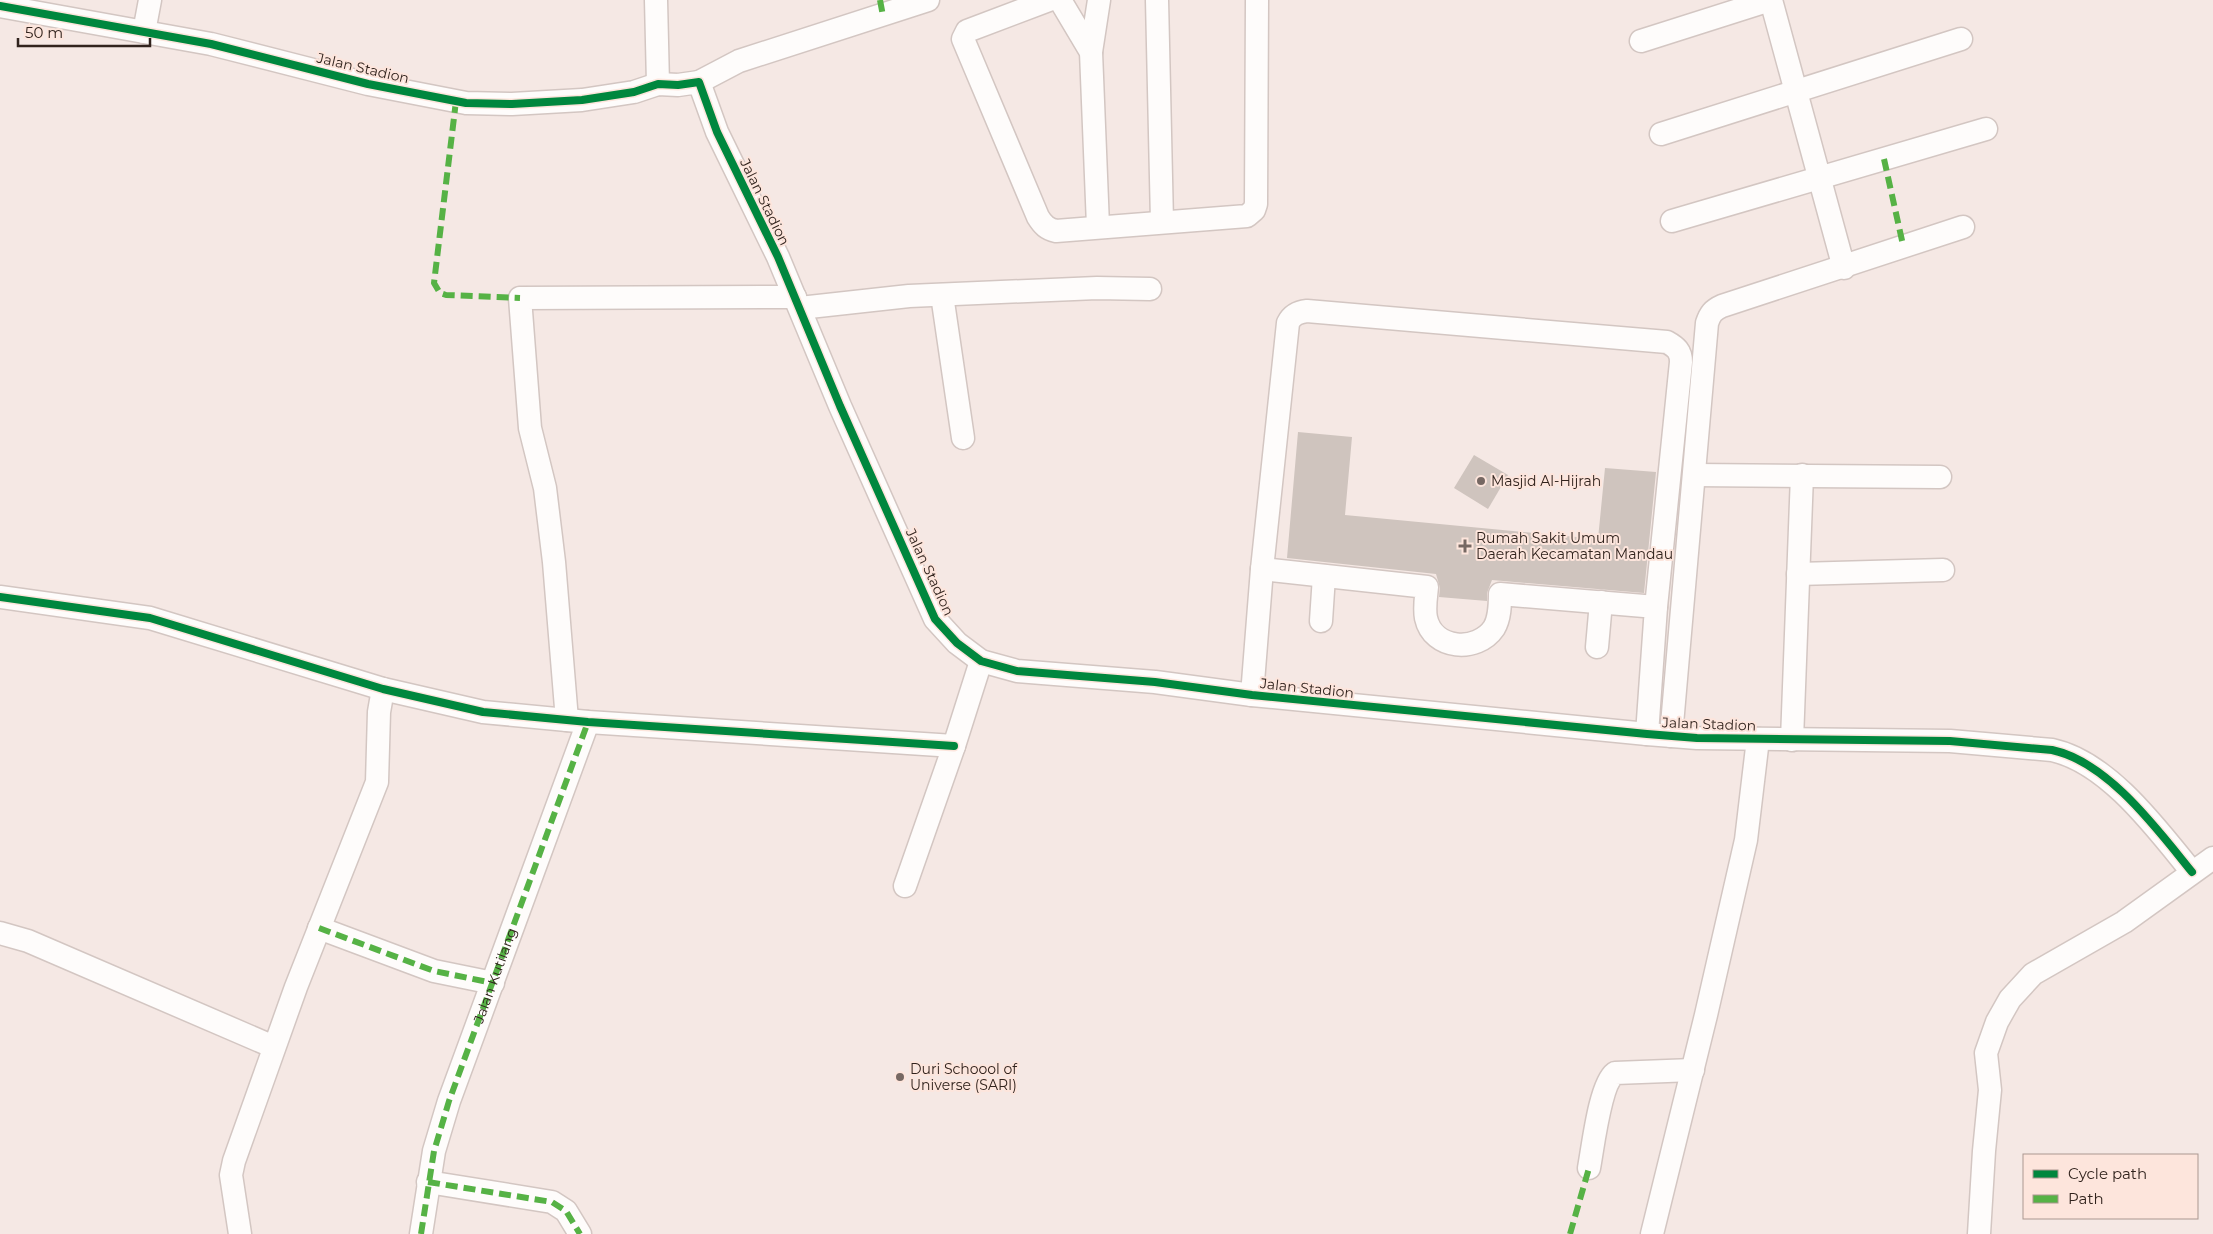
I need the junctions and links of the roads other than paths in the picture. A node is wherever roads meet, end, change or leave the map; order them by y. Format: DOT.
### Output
graph roads {
  1 [pos="150,0"];
  2 [pos="656,0"];
  3 [pos="928,0"];
  4 [pos="1049,0"];
  5 [pos="1060,0"];
  6 [pos="1099,0"];
  7 [pos="1157,0"];
  8 [pos="1257,0"];
  9 [pos="1771,0"];
  10 [pos="0,6"];
  11 [pos="882,8"];
  12 [pos="144,32"];
  13 [pos="1960,40"];
  14 [pos="1641,41"];
  15 [pos="1091,52"];
  16 [pos="699,82"];
  17 [pos="658,84"];
  18 [pos="1796,91"];
  19 [pos="1986,129"];
  20 [pos="1662,134"];
  21 [pos="1819,178"];
  22 [pos="1672,221"];
  23 [pos="1162,222"];
  24 [pos="1098,226"];
  25 [pos="1963,227"];
  26 [pos="1844,268"];
  27 [pos="1150,288"];
  28 [pos="942,294"];
  29 [pos="798,302"];
  30 [pos="963,438"];
  31 [pos="1694,474"];
  32 [pos="1802,475"];
  33 [pos="1940,477"];
  34 [pos="1262,569"];
  35 [pos="1943,570"];
  36 [pos="1798,574"];
  37 [pos="1324,576"];
  38 [pos="0,598"];
  39 [pos="1602,602"];
  40 [pos="1656,607"];
  41 [pos="1321,622"];
  42 [pos="1597,647"];
  43 [pos="981,661"];
  44 [pos="384,688"];
  45 [pos="1252,695"];
  46 [pos="578,721"];
  47 [pos="1647,734"];
  48 [pos="1671,736"];
  49 [pos="1758,739"];
  50 [pos="1792,740"];
  51 [pos="954,746"];
  52 [pos="2213,858"];
  53 [pos="2192,872"];
  54 [pos="905,886"];
  55 [pos="319,928"];
  56 [pos="0,933"];
  57 [pos="493,984"];
  58 [pos="274,1047"];
  59 [pos="1692,1070"];
  60 [pos="1589,1168"];
  61 [pos="428,1182"];
  62 [pos="240,1234"];
  63 [pos="421,1234"];
  64 [pos="580,1234"];
  65 [pos="1652,1234"];
  66 [pos="1979,1234"];
  1 -- 12 [label="street"];
  2 -- 17 [label="street"];
  3 -- 11 [label="street"];
  4 -- 24 [label="street"];
  5 -- 15 [label="street"];
  6 -- 15 [label="street"];
  7 -- 23 [label="street"];
  8 -- 23 [label="street"];
  9 -- 14 [label="street"];
  9 -- 18 [label="street"];
  10 -- 12 [label="street, Jalan Stadion"];
  11 -- 16 [label="street"];
  12 -- 17 [label="street, Jalan Stadion"];
  13 -- 18 [label="street"];
  15 -- 24 [label="street"];
  16 -- 17 [label="street, Jalan Stadion"];
  16 -- 29 [label="street, Jalan Stadion"];
  18 -- 20 [label="street"];
  18 -- 21 [label="street"];
  19 -- 21 [label="street"];
  21 -- 22 [label="street"];
  21 -- 26 [label="street"];
  23 -- 24 [label="street"];
  25 -- 26 [label="street"];
  26 -- 31 [label="street"];
  27 -- 28 [label="street"];
  28 -- 29 [label="street"];
  28 -- 30 [label="street"];
  29 -- 43 [label="street, Jalan Stadion"];
  29 -- 46 [label="street"];
  31 -- 32 [label="street"];
  31 -- 48 [label="street"];
  32 -- 33 [label="street"];
  32 -- 36 [label="street"];
  34 -- 37 [label="street"];
  34 -- 40 [label="street"];
  34 -- 45 [label="street"];
  35 -- 36 [label="street"];
  36 -- 50 [label="street"];
  37 -- 39 [label="street"];
  37 -- 41 [label="street"];
  38 -- 44 [label="street"];
  39 -- 40 [label="street"];
  39 -- 42 [label="street"];
  40 -- 47 [label="street"];
  43 -- 45 [label="street, Jalan Stadion"];
  43 -- 51 [label="street"];
  44 -- 46 [label="street"];
  44 -- 55 [label="street"];
  45 -- 47 [label="street, Jalan Stadion"];
  46 -- 51 [label="street"];
  46 -- 57 [label="street, Jalan Kutilang"];
  47 -- 48 [label="street, Jalan Stadion"];
  48 -- 49 [label="street, Jalan Stadion"];
  49 -- 50 [label="street, Jalan Stadion"];
  49 -- 59 [label="street"];
  50 -- 53 [label="street, Jalan Stadion"];
  51 -- 54 [label="street"];
  52 -- 53 [label="street"];
  53 -- 66 [label="street"];
  55 -- 57 [label="street"];
  55 -- 58 [label="street"];
  56 -- 58 [label="street"];
  57 -- 61 [label="street, Jalan Kutilang"];
  58 -- 62 [label="street"];
  59 -- 60 [label="street"];
  59 -- 65 [label="street"];
  61 -- 63 [label="street, Jalan Kutilang"];
  61 -- 64 [label="street"];
}
